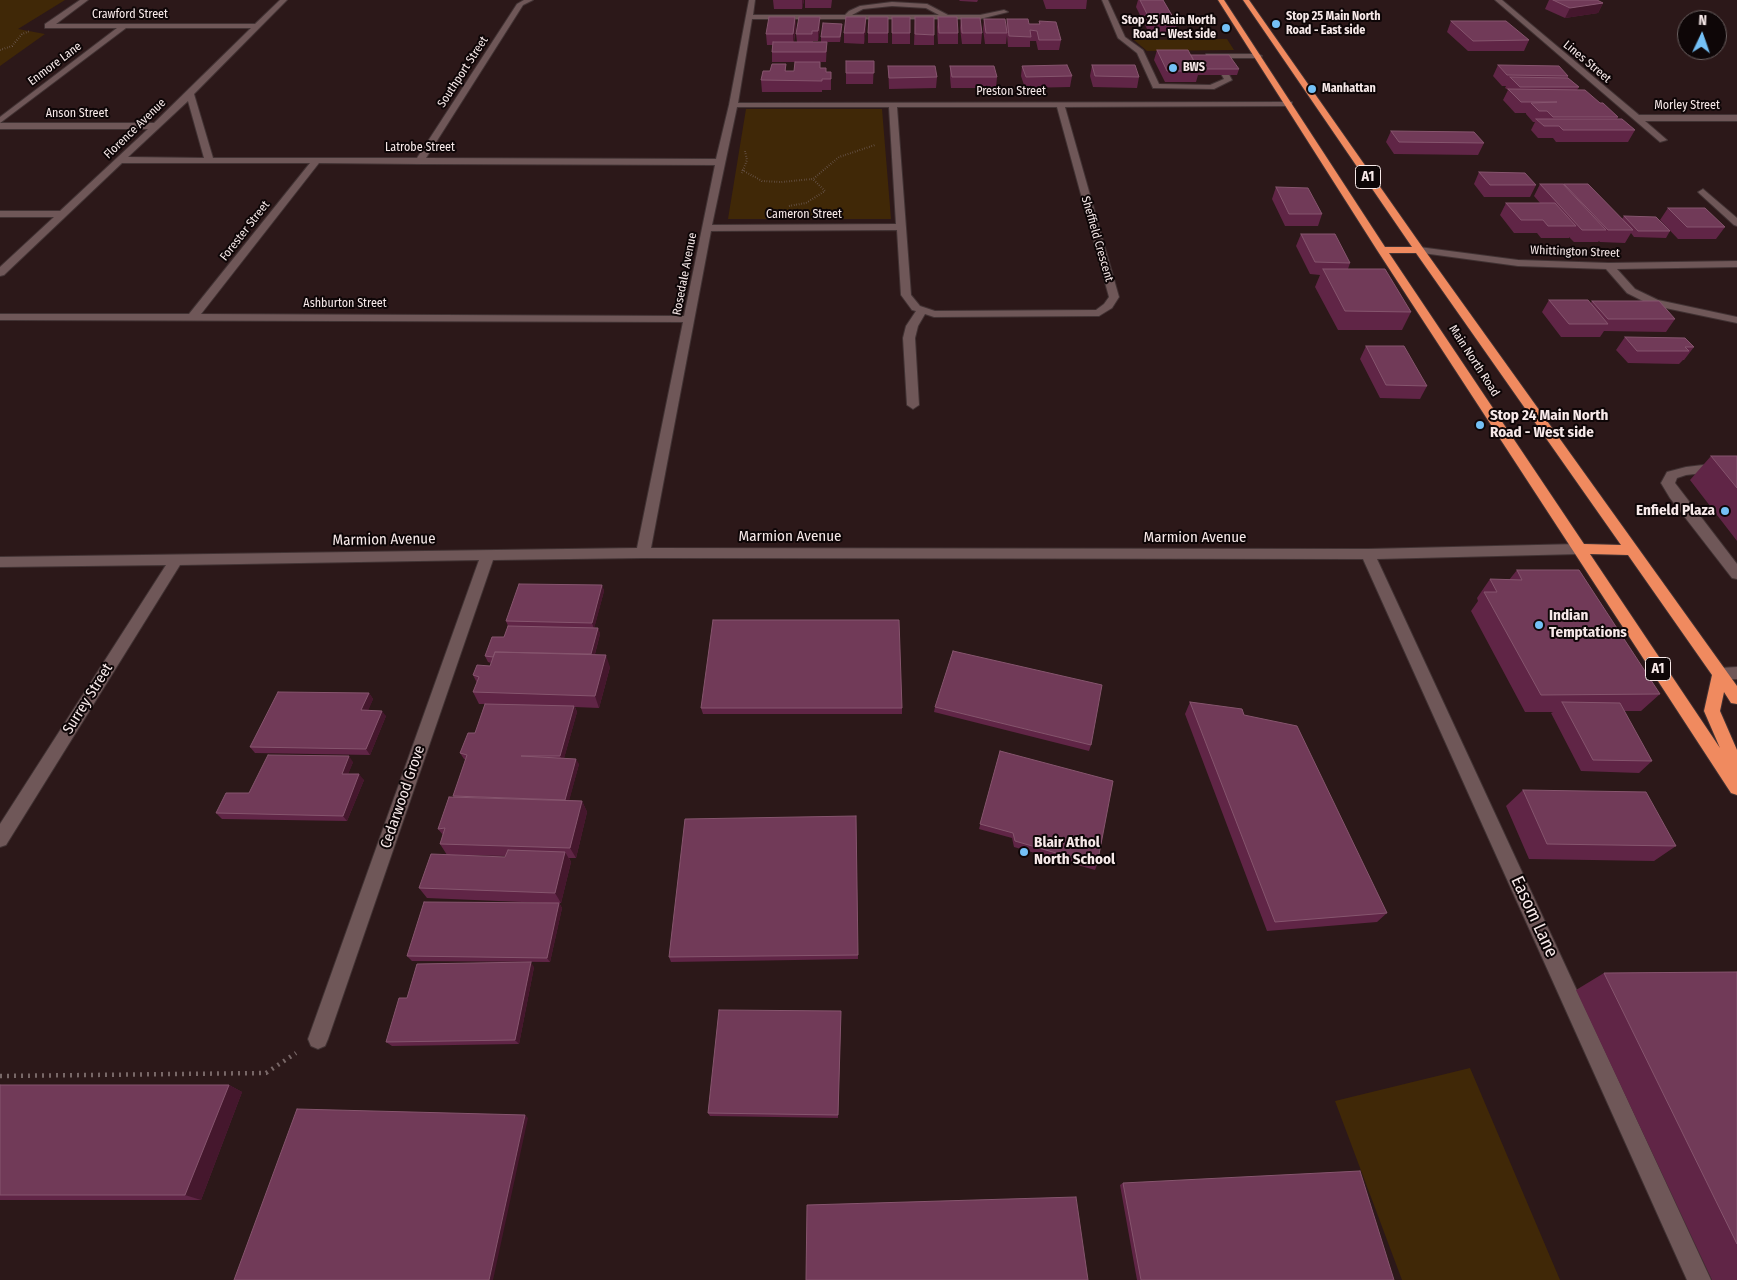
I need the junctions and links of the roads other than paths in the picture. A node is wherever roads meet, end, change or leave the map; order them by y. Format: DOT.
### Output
graph roads {
  1 [pos="85,0"];
  2 [pos="284,0"];
  3 [pos="530,0"];
  4 [pos="752,0"];
  5 [pos="1105,0"];
  6 [pos="1221,0"];
  7 [pos="1246,0"];
  8 [pos="1498,0"];
  9 [pos="1004,12"];
  10 [pos="749,17"];
  11 [pos="848,17"];
  12 [pos="948,17"];
  13 [pos="124,26"];
  14 [pos="258,26"];
  15 [pos="1201,56"];
  16 [pos="1214,56"];
  17 [pos="1258,56"];
  18 [pos="1211,87"];
  19 [pos="190,94"];
  20 [pos="1303,103"];
  21 [pos="1060,104"];
  22 [pos="1221,104"];
  23 [pos="734,105"];
  24 [pos="893,105"];
  25 [pos="1637,118"];
  26 [pos="1737,118"];
  27 [pos="0,121"];
  28 [pos="0,126"];
  29 [pos="155,126"];
  30 [pos="1663,140"];
  31 [pos="121,160"];
  32 [pos="209,160"];
  33 [pos="317,160"];
  34 [pos="420,161"];
  35 [pos="720,162"];
  36 [pos="1703,192"];
  37 [pos="0,214"];
  38 [pos="63,214"];
  39 [pos="1737,223"];
  40 [pos="902,227"];
  41 [pos="707,228"];
  42 [pos="1382,250"];
  43 [pos="1419,250"];
  44 [pos="1735,265"];
  45 [pos="1609,266"];
  46 [pos="0,273"];
  47 [pos="922,310"];
  48 [pos="0,317"];
  49 [pos="192,318"];
  50 [pos="689,319"];
  51 [pos="1737,320"];
  52 [pos="913,405"];
  53 [pos="1737,465"];
  54 [pos="1579,549"];
  55 [pos="1632,550"];
  56 [pos="643,554"];
  57 [pos="1368,554"];
  58 [pos="488,555"];
  59 [pos="176,560"];
  60 [pos="0,562"];
  61 [pos="1737,574"];
  62 [pos="1737,673"];
  63 [pos="1720,674"];
  64 [pos="1737,698"];
  65 [pos="1737,769"];
  66 [pos="1737,788"];
  67 [pos="0,839"];
  68 [pos="318,1039"];
  69 [pos="1699,1280"];
  1 -- 13 [label="street, Crawford Street"];
  2 -- 14 [label="street, Florence Avenue"];
  3 -- 34 [label="street, Southport Street"];
  4 -- 10 [label="street, Rosedale Avenue"];
  5 -- 18 [label="street"];
  6 -- 17 [label="highway, Main North Road / A1"];
  7 -- 20 [label="highway, Main North Road / A1"];
  8 -- 25 [label="street, Lines Street"];
  9 -- 12 [label="street"];
  10 -- 11 [label="street"];
  10 -- 23 [label="street, Rosedale Avenue"];
  11 -- 12 [label="street"];
  11 -- 12 [label="street"];
  13 -- 14 [label="street, Crawford Street"];
  13 -- 27 [label="street, Enmore Lane"];
  14 -- 19 [label="street, Florence Avenue"];
  15 -- 16 [label="street"];
  16 -- 17 [label="street"];
  16 -- 18 [label="street"];
  17 -- 20 [label="highway, Main North Road / A1"];
  18 -- 22 [label="street"];
  19 -- 29 [label="street, Florence Avenue"];
  19 -- 32 [label="street"];
  20 -- 22 [label="street, Preston Street"];
  20 -- 42 [label="highway, Main North Road / A1"];
  20 -- 43 [label="highway, Main North Road / A1"];
  21 -- 22 [label="street, Preston Street"];
  21 -- 24 [label="street, Preston Street"];
  21 -- 47 [label="street, Sheffield Crescent"];
  23 -- 24 [label="street, Preston Street"];
  23 -- 35 [label="street, Rosedale Avenue"];
  24 -- 40 [label="street"];
  25 -- 26 [label="street, Morley Street"];
  25 -- 30 [label="street, Lines Street"];
  28 -- 29 [label="street, Anson Street"];
  29 -- 31 [label="street, Florence Avenue"];
  31 -- 32 [label="street, Latrobe Street"];
  31 -- 38 [label="street, Florence Avenue"];
  32 -- 33 [label="street, Latrobe Street"];
  33 -- 34 [label="street, Latrobe Street"];
  33 -- 49 [label="street, Forester Street"];
  34 -- 35 [label="street, Latrobe Street"];
  35 -- 41 [label="street, Rosedale Avenue"];
  36 -- 39 [label="street"];
  37 -- 38 [label="street"];
  38 -- 46 [label="street, Florence Avenue"];
  40 -- 41 [label="street, Cameron Street"];
  40 -- 47 [label="street"];
  41 -- 50 [label="street, Rosedale Avenue"];
  42 -- 43 [label="highway"];
  42 -- 54 [label="highway, Main North Road / A1"];
  43 -- 45 [label="street, Whittington Street"];
  43 -- 55 [label="highway, Main North Road / A1"];
  44 -- 45 [label="street, Whittington Street"];
  45 -- 51 [label="street"];
  47 -- 52 [label="street"];
  48 -- 49 [label="street, Ashburton Street"];
  49 -- 50 [label="street, Ashburton Street"];
  50 -- 56 [label="street, Rosedale Avenue"];
  53 -- 61 [label="street"];
  54 -- 55 [label="highway"];
  54 -- 57 [label="street, Marmion Avenue"];
  54 -- 66 [label="highway, Main North Road / A1"];
  55 -- 63 [label="highway, Main North Road / A1"];
  56 -- 57 [label="street, Marmion Avenue"];
  56 -- 58 [label="street, Marmion Avenue"];
  57 -- 69 [label="street, Easom Lane"];
  58 -- 59 [label="street, Marmion Avenue"];
  58 -- 68 [label="street, Cedarwood Grove"];
  59 -- 60 [label="street, Marmion Avenue"];
  59 -- 67 [label="street, Surrey Street"];
  62 -- 63 [label="street"];
  63 -- 64 [label="highway, Main North Road / A1"];
  63 -- 65 [label="highway"];
}
